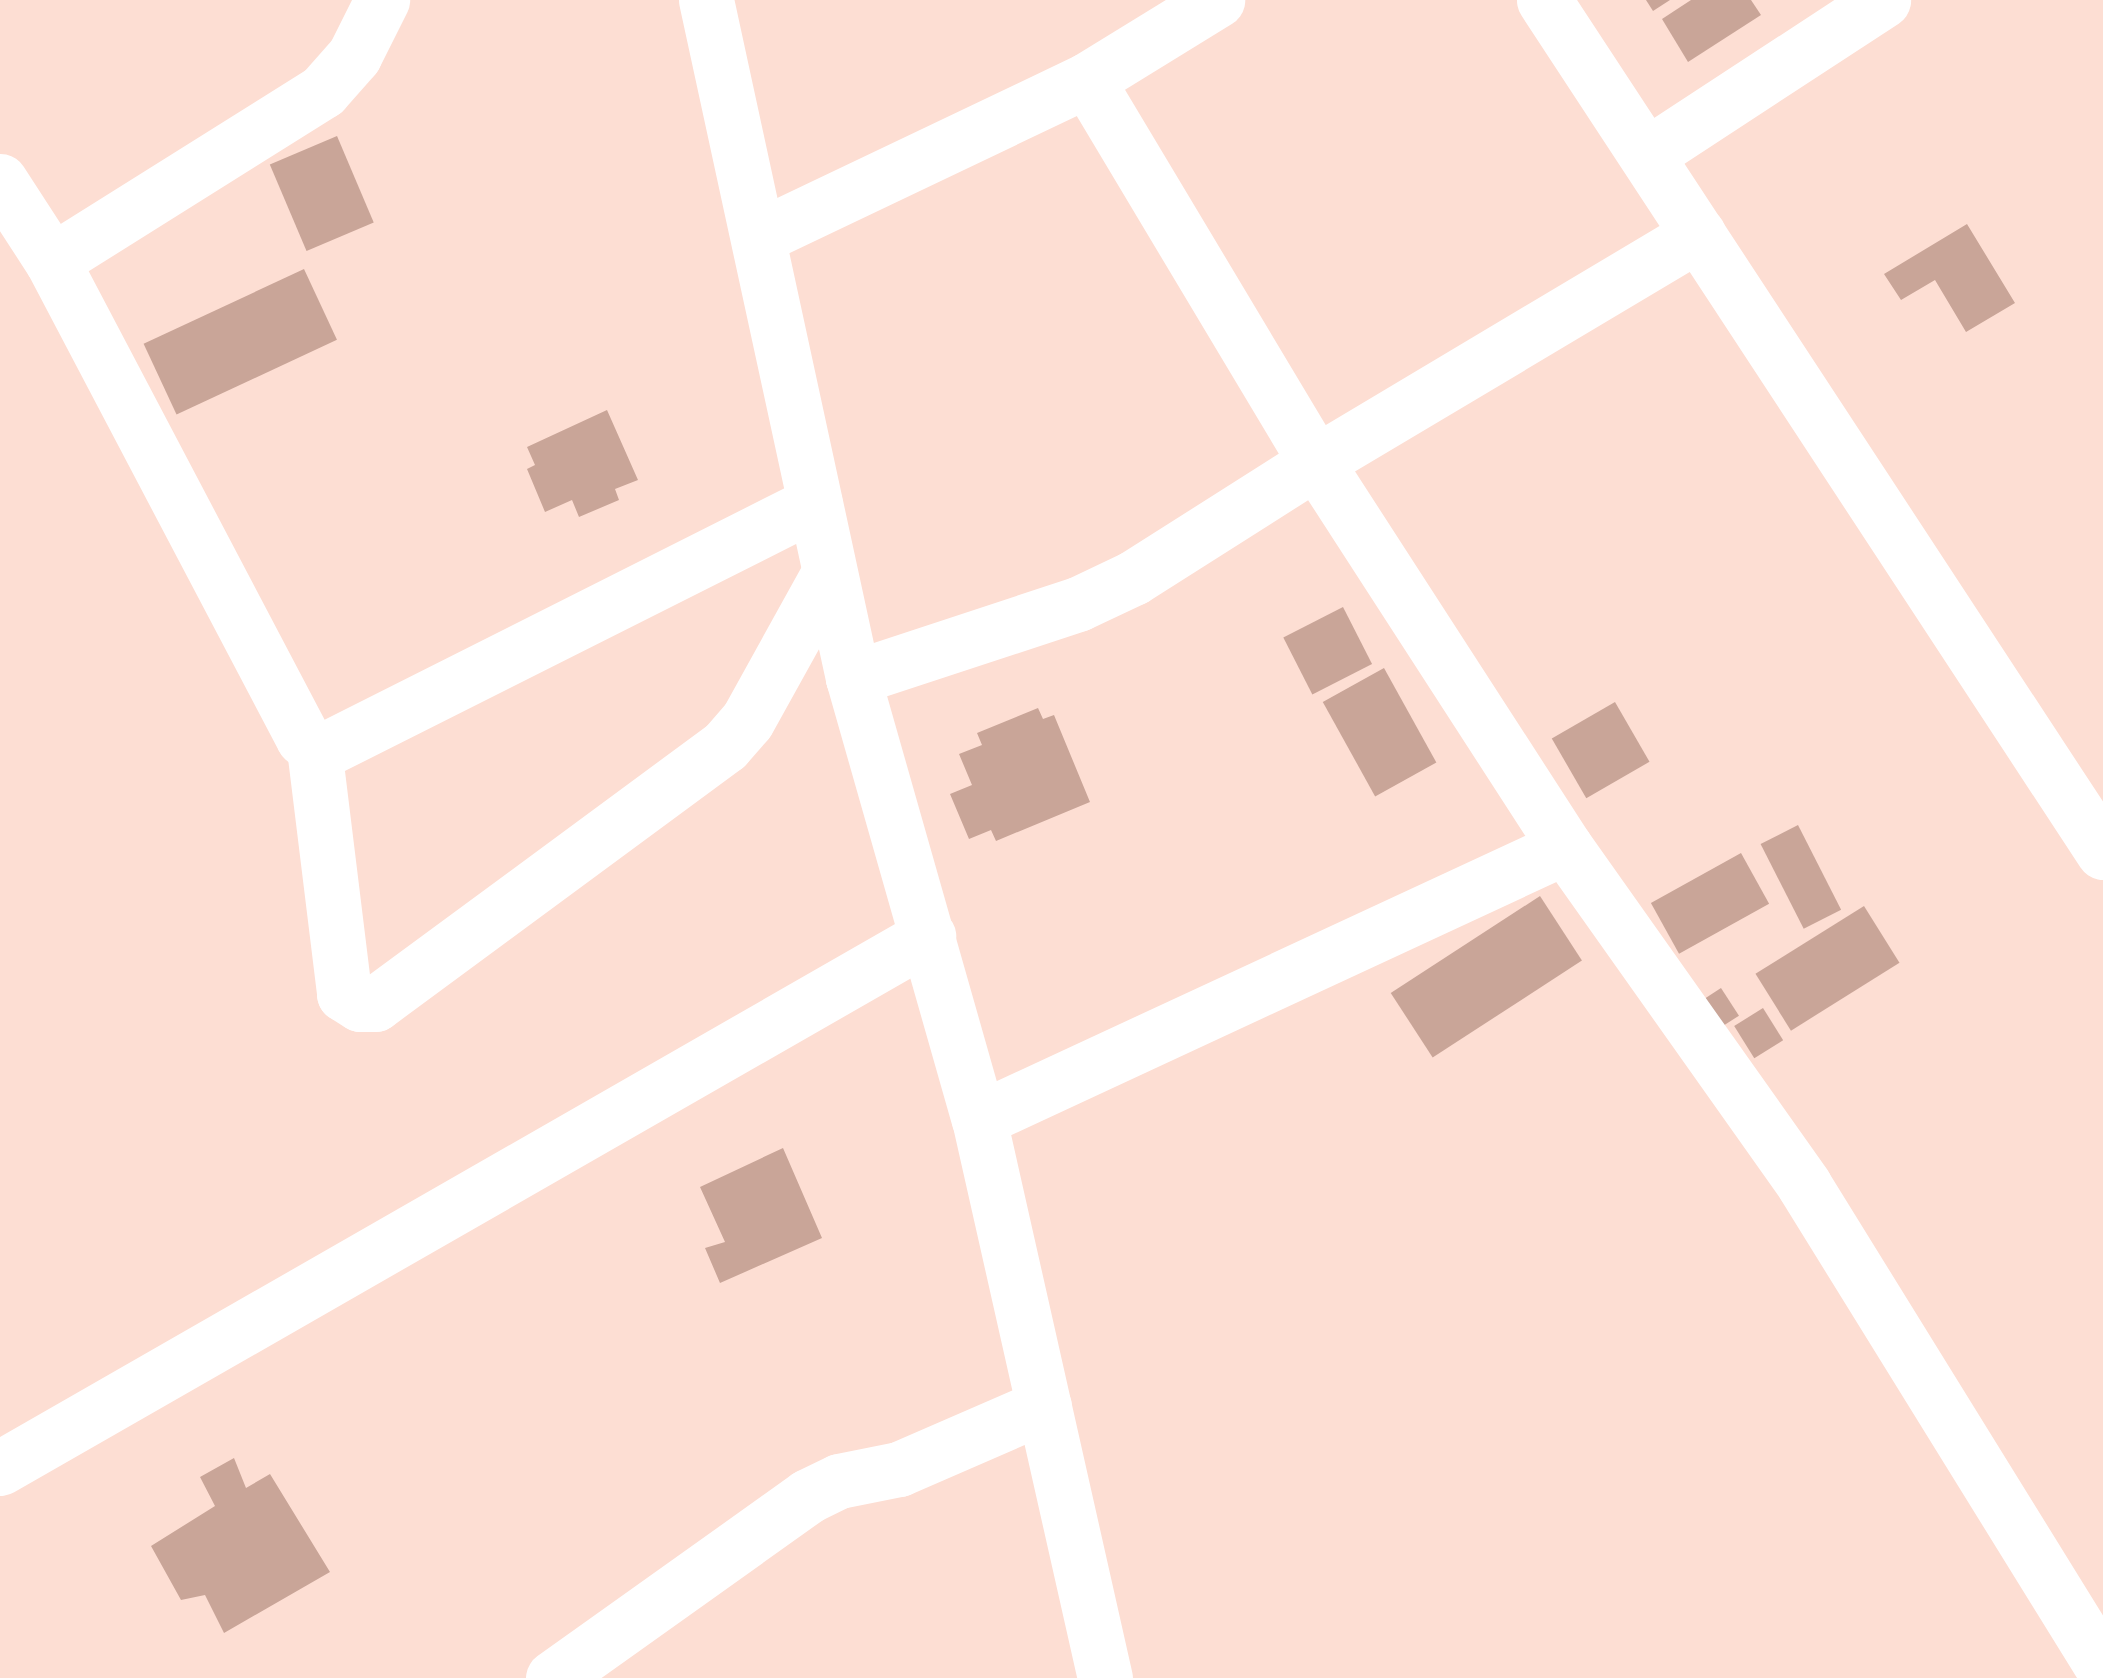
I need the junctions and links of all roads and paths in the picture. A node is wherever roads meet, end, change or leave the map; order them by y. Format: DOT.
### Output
graph roads {
  1 [pos="382,0"];
  2 [pos="706,0"];
  3 [pos="1217,0"];
  4 [pos="1544,0"];
  5 [pos="1883,0"];
  6 [pos="1087,80"];
  7 [pos="1648,154"];
  8 [pos="0,181"];
  9 [pos="1698,234"];
  10 [pos="760,236"];
  11 [pos="52,262"];
  12 [pos="1316,462"];
  13 [pos="814,503"];
  14 [pos="829,573"];
  15 [pos="853,678"];
  16 [pos="314,748"];
  17 [pos="1564,848"];
  18 [pos="2103,852"];
  19 [pos="928,936"];
  20 [pos="980,1119"];
  21 [pos="1044,1406"];
  22 [pos="0,1468"];
  23 [pos="2103,1668"];
  24 [pos="553,1678"];
  25 [pos="1105,1678"];
  1 -- 11 [label="street"];
  2 -- 10 [label="street"];
  3 -- 6 [label="street"];
  4 -- 7 [label="street"];
  5 -- 7 [label="street"];
  6 -- 10 [label="street"];
  6 -- 12 [label="street"];
  7 -- 9 [label="street"];
  8 -- 11 [label="street"];
  9 -- 12 [label="street"];
  9 -- 18 [label="street"];
  10 -- 13 [label="street"];
  11 -- 16 [label="street"];
  12 -- 15 [label="street"];
  12 -- 17 [label="street"];
  13 -- 14 [label="street"];
  13 -- 16 [label="street"];
  14 -- 15 [label="street"];
  14 -- 16 [label="street"];
  15 -- 19 [label="street"];
  17 -- 20 [label="street"];
  17 -- 23 [label="street"];
  19 -- 20 [label="street"];
  19 -- 22 [label="street"];
  20 -- 21 [label="street"];
  21 -- 24 [label="street"];
  21 -- 25 [label="street"];
}
